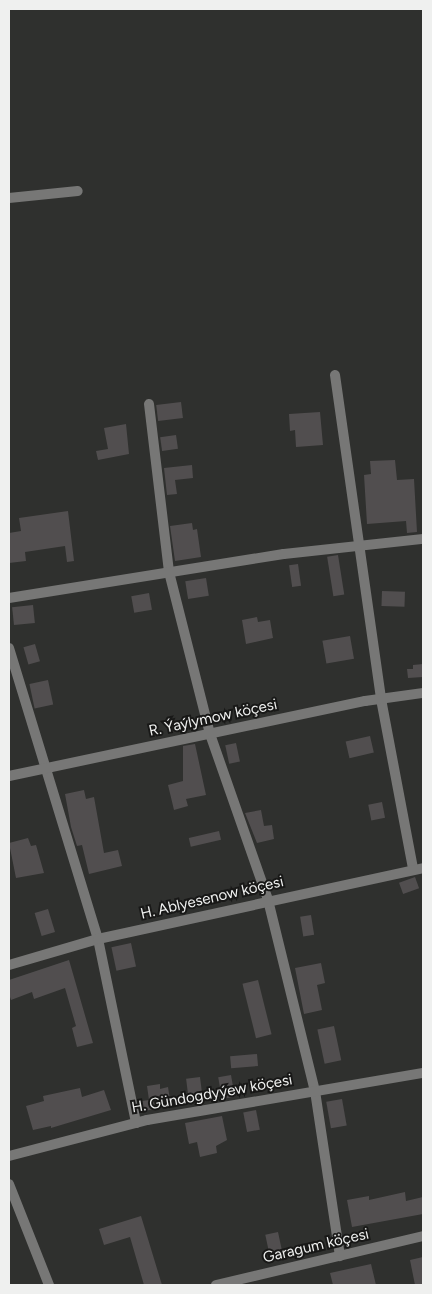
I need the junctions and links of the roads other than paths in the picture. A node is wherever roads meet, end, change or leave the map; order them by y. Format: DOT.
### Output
graph roads {
  1 [pos="78,191"];
  2 [pos="9,198"];
  3 [pos="335,375"];
  4 [pos="149,404"];
  5 [pos="423,539"];
  6 [pos="359,546"];
  7 [pos="169,572"];
  8 [pos="9,598"];
  9 [pos="9,648"];
  10 [pos="423,693"];
  11 [pos="381,699"];
  12 [pos="210,734"];
  13 [pos="44,768"];
  14 [pos="9,776"];
  15 [pos="418,869"];
  16 [pos="268,900"];
  17 [pos="98,939"];
  18 [pos="9,965"];
  19 [pos="423,1073"];
  20 [pos="315,1091"];
  21 [pos="136,1123"];
  22 [pos="9,1156"];
  23 [pos="9,1184"];
  24 [pos="423,1236"];
  25 [pos="340,1256"];
  26 [pos="49,1285"];
  27 [pos="216,1285"];
  1 -- 2 [label="street"];
  3 -- 6 [label="street"];
  4 -- 7 [label="street"];
  5 -- 6 [label="street"];
  6 -- 7 [label="street"];
  6 -- 11 [label="street"];
  7 -- 8 [label="street"];
  7 -- 12 [label="street"];
  9 -- 13 [label="street"];
  10 -- 11 [label="street, R. Ýaýlymow köçesi"];
  11 -- 12 [label="street, R. Ýaýlymow köçesi"];
  11 -- 15 [label="street"];
  12 -- 13 [label="street, R. Ýaýlymow köçesi"];
  12 -- 16 [label="street"];
  13 -- 14 [label="street, R. Ýaýlymow köçesi"];
  13 -- 17 [label="street"];
  15 -- 16 [label="street, H. Ablyesenow köçesi"];
  16 -- 17 [label="street, H. Ablyesenow köçesi"];
  16 -- 20 [label="street"];
  17 -- 18 [label="street, H. Ablyesenow köçesi"];
  17 -- 21 [label="street"];
  19 -- 20 [label="street, H. Gündogdyýew köçesi"];
  20 -- 21 [label="street, H. Gündogdyýew köçesi"];
  20 -- 25 [label="street"];
  21 -- 22 [label="street, H. Gündogdyýew köçesi"];
  23 -- 26 [label="street"];
  24 -- 25 [label="street, Garagum köçesi"];
  25 -- 27 [label="street, Garagum köçesi"];
}
